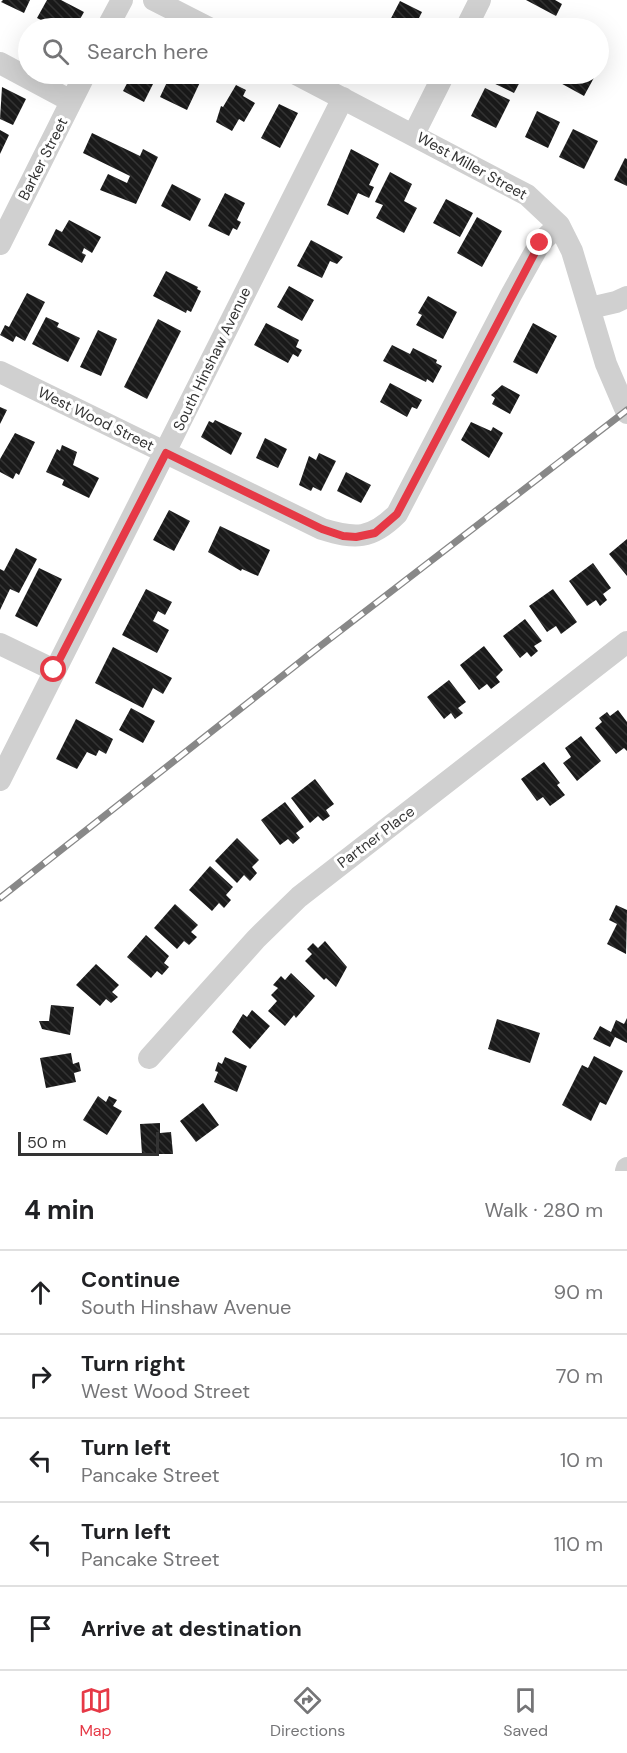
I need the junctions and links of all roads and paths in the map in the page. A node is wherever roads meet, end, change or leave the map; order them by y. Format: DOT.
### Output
graph roads {
  1 [pos="122,0"];
  2 [pos="480,0"];
  3 [pos="161,1"];
  4 [pos="112,18"];
  5 [pos="191,18"];
  6 [pos="471,18"];
  7 [pos="0,63"];
  8 [pos="18,73"];
  9 [pos="39,84"];
  10 [pos="80,84"];
  11 [pos="316,84"];
  12 [pos="439,84"];
  13 [pos="343,98"];
  14 [pos="71,101"];
  15 [pos="414,134"];
  16 [pos="559,225"];
  17 [pos="2,236"];
  18 [pos="627,297"];
  19 [pos="590,308"];
  20 [pos="0,372"];
  21 [pos="627,413"];
  22 [pos="166,453"];
  23 [pos="627,642"];
  24 [pos="0,644"];
  25 [pos="54,670"];
  26 [pos="0,780"];
  27 [pos="149,1058"];
  1 -- 4 [label="street"];
  2 -- 6 [label="street"];
  3 -- 5 [label="street"];
  7 -- 8 [label="street"];
  9 -- 14 [label="street"];
  10 -- 14 [label="street, Barker Street"];
  11 -- 13 [label="street, West Miller Street"];
  12 -- 15 [label="street"];
  13 -- 15 [label="street, West Miller Street"];
  13 -- 22 [label="street, South Hinshaw Avenue"];
  14 -- 17 [label="street, Barker Street"];
  15 -- 16 [label="street, West Miller Street"];
  16 -- 19 [label="street, West Miller Street"];
  16 -- 22 [label="street, West Wood Street"];
  18 -- 19 [label="street"];
  19 -- 21 [label="street, West Miller Street"];
  20 -- 22 [label="street, West Wood Street"];
  22 -- 25 [label="street, South Hinshaw Avenue"];
  23 -- 27 [label="street, Partner Place"];
  24 -- 25 [label="street"];
  25 -- 26 [label="street, South Hinshaw Avenue"];
}
